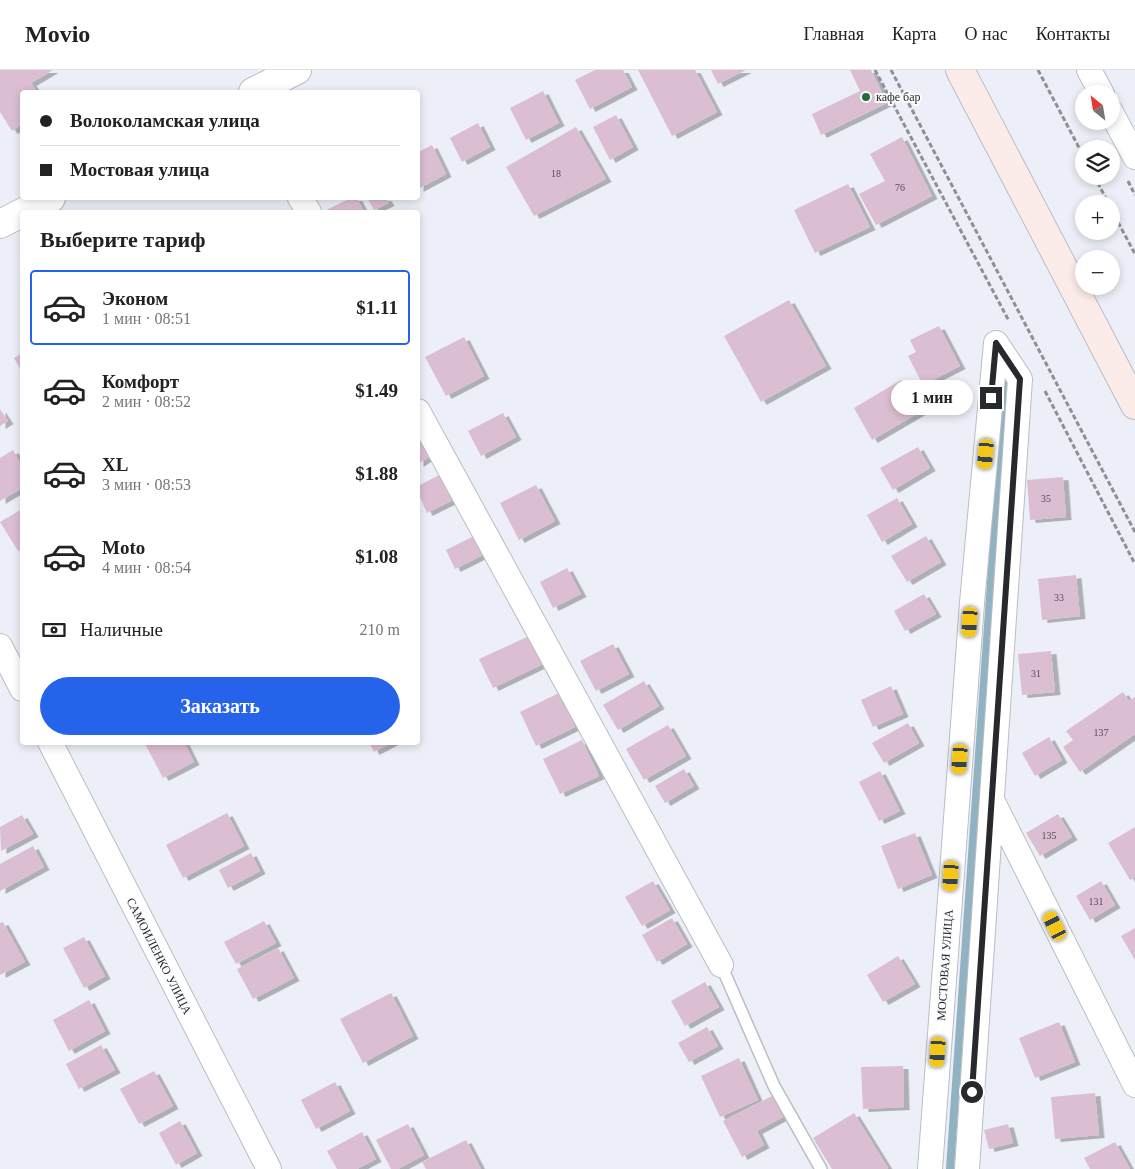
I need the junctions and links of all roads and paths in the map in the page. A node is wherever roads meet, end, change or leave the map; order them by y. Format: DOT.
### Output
graph roads {
  1 [pos="297,70"];
  2 [pos="875,70"];
  3 [pos="891,70"];
  4 [pos="960,70"];
  5 [pos="1038,70"];
  6 [pos="1089,70"];
  7 [pos="1097,85"];
  8 [pos="257,90"];
  9 [pos="1120,129"];
  10 [pos="1075,140"];
  11 [pos="1135,157"];
  12 [pos="47,200"];
  13 [pos="27,210"];
  14 [pos="20,214"];
  15 [pos="0,224"];
  16 [pos="1120,226"];
  17 [pos="1135,254"];
  18 [pos="1004,336"];
  19 [pos="1044,390"];
  20 [pos="1135,405"];
  21 [pos="420,415"];
  22 [pos="1135,532"];
  23 [pos="1135,564"];
  24 [pos="0,646"];
  25 [pos="20,685"];
  26 [pos="52,745"];
  27 [pos="993,802"];
  28 [pos="721,965"];
  29 [pos="1135,1086"];
  30 [pos="269,1169"];
  31 [pos="821,1169"];
  32 [pos="930,1169"];
  33 [pos="967,1169"];
  1 -- 8 [label="street"];
  2 -- 18 [label="path"];
  3 -- 22 [label="path"];
  4 -- 20 [label="main road"];
  5 -- 10 [label="path"];
  6 -- 7 [label="street"];
  9 -- 11 [label="street"];
  12 -- 13 [label="street"];
  14 -- 15 [label="street"];
  16 -- 17 [label="path"];
  18 -- 27 [label="street"];
  18 -- 32 [label="street, МОСТОВАЯ УЛИЦА"];
  19 -- 23 [label="path"];
  21 -- 28 [label="street"];
  24 -- 25 [label="street"];
  26 -- 30 [label="street, САМОИЛЕНКО УЛИЦА"];
  27 -- 29 [label="street"];
  27 -- 33 [label="street"];
  28 -- 31 [label="lane"];
}
